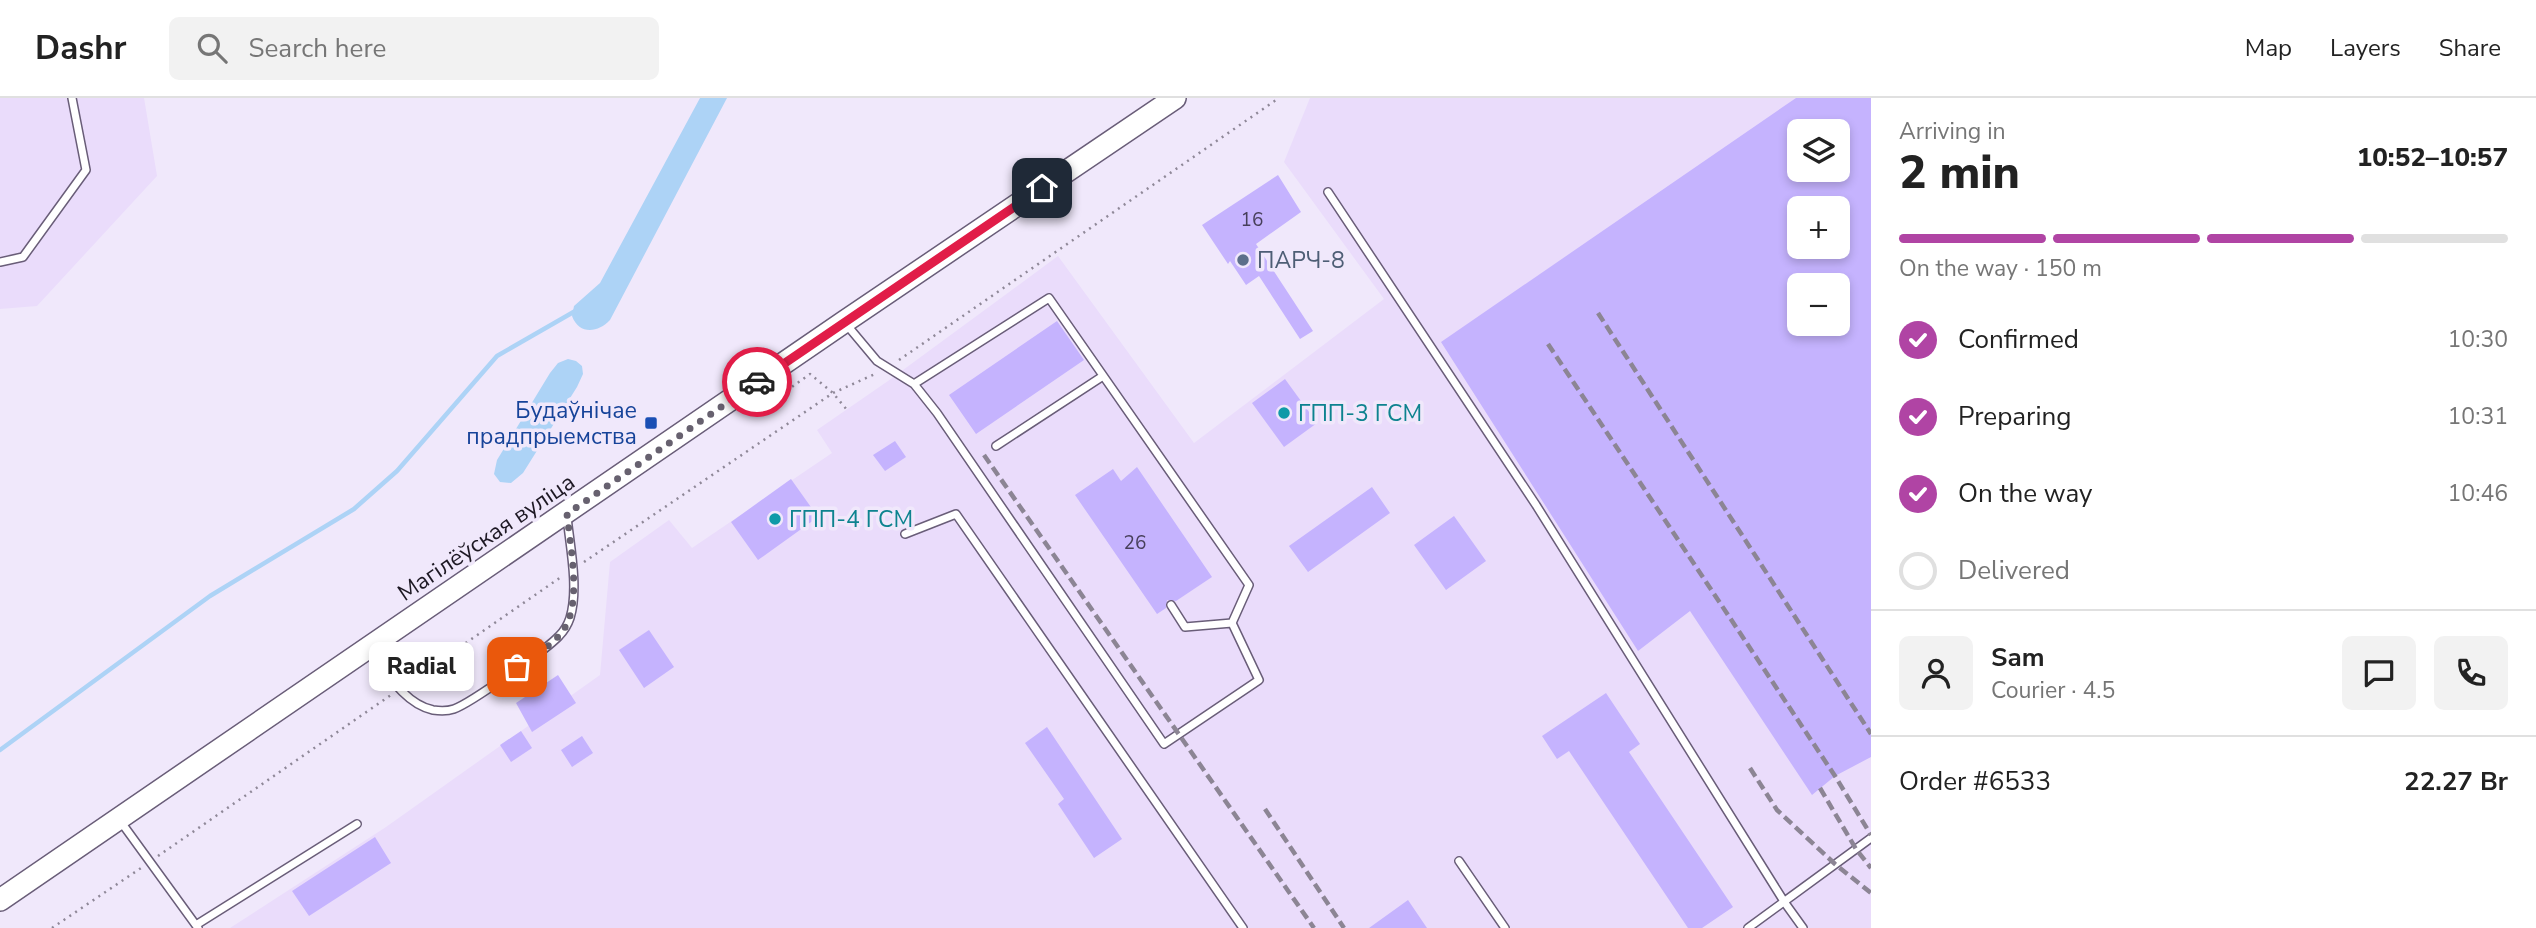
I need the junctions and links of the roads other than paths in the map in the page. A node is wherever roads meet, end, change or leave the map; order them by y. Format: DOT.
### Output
graph roads {
  1 [pos="72,98"];
  2 [pos="1175,98"];
  3 [pos="1328,192"];
  4 [pos="0,262"];
  5 [pos="844,322"];
  6 [pos="1103,376"];
  7 [pos="914,384"];
  8 [pos="996,446"];
  9 [pos="567,514"];
  10 [pos="905,534"];
  11 [pos="1171,605"];
  12 [pos="1232,623"];
  13 [pos="368,648"];
  14 [pos="118,818"];
  15 [pos="357,824"];
  16 [pos="1871,838"];
  17 [pos="1460,860"];
  18 [pos="0,901"];
  19 [pos="1785,903"];
  20 [pos="197,927"];
  21 [pos="1243,928"];
  22 [pos="1505,928"];
  23 [pos="1748,928"];
  24 [pos="1803,928"];
  1 -- 4 [label="lane"];
  2 -- 5 [label="street, Магілёўская вуліца"];
  3 -- 19 [label="lane"];
  5 -- 7 [label="lane"];
  5 -- 9 [label="street, Магілёўская вуліца"];
  6 -- 7 [label="lane"];
  6 -- 8 [label="lane"];
  6 -- 12 [label="lane"];
  7 -- 12 [label="lane"];
  9 -- 13 [label="street, Магілёўская вуліца"];
  9 -- 13 [label="lane"];
  10 -- 21 [label="lane"];
  11 -- 12 [label="lane"];
  13 -- 14 [label="street, Магілёўская вуліца"];
  14 -- 18 [label="street, Магілёўская вуліца"];
  14 -- 20 [label="lane"];
  15 -- 20 [label="lane"];
  16 -- 19 [label="lane"];
  17 -- 22 [label="lane"];
  19 -- 23 [label="lane"];
  19 -- 24 [label="lane"];
}
